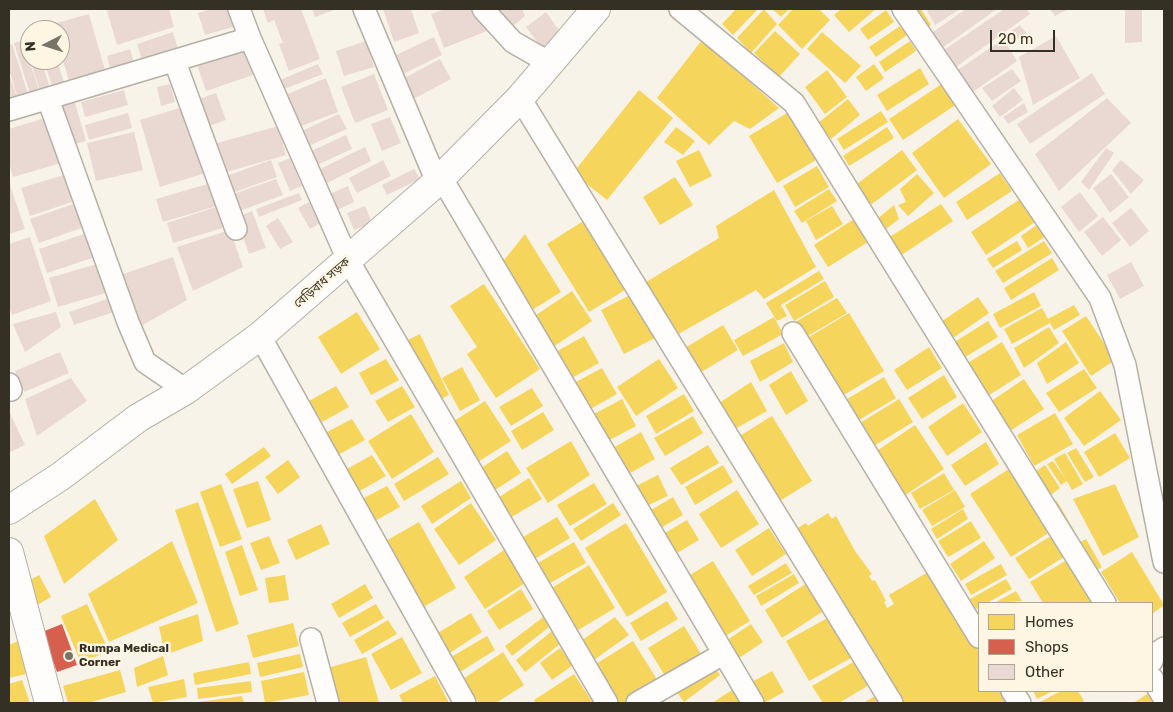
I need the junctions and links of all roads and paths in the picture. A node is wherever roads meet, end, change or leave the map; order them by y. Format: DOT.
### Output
graph roads {
  1 [pos="239,9"];
  2 [pos="364,9"];
  3 [pos="483,9"];
  4 [pos="596,9"];
  5 [pos="680,9"];
  6 [pos="903,9"];
  7 [pos="250,38"];
  8 [pos="175,62"];
  9 [pos="550,63"];
  10 [pos="520,98"];
  11 [pos="48,99"];
  12 [pos="9,110"];
  13 [pos="439,180"];
  14 [pos="236,229"];
  15 [pos="348,260"];
  16 [pos="793,333"];
  17 [pos="260,336"];
  18 [pos="186,390"];
  19 [pos="9,510"];
  20 [pos="9,552"];
  21 [pos="1164,562"];
  22 [pos="1104,602"];
  23 [pos="978,635"];
  24 [pos="311,639"];
  25 [pos="1164,648"];
  26 [pos="724,654"];
  27 [pos="1153,658"];
  28 [pos="1153,680"];
  29 [pos="1013,692"];
  30 [pos="1164,698"];
  31 [pos="49,703"];
  32 [pos="328,703"];
  33 [pos="465,703"];
  34 [pos="607,703"];
  35 [pos="637,703"];
  36 [pos="753,703"];
  37 [pos="892,703"];
  38 [pos="1020,703"];
  1 -- 7 [label="street"];
  2 -- 13 [label="street"];
  3 -- 9 [label="street"];
  4 -- 9 [label="main road, বেড়িবাধ সড়ক"];
  5 -- 22 [label="street"];
  6 -- 21 [label="street"];
  7 -- 8 [label="street"];
  7 -- 15 [label="street"];
  8 -- 11 [label="street"];
  8 -- 14 [label="street"];
  9 -- 10 [label="main road, বেড়িবাধ সড়ক"];
  10 -- 13 [label="main road, বেড়িবাধ সড়ক"];
  10 -- 37 [label="street"];
  11 -- 12 [label="street"];
  11 -- 18 [label="street"];
  13 -- 15 [label="main road, বেড়িবাধ সড়ক"];
  13 -- 26 [label="street"];
  15 -- 17 [label="main road, বেড়িবাধ সড়ক"];
  15 -- 34 [label="street"];
  16 -- 23 [label="street"];
  17 -- 18 [label="main road, বেড়িবাধ সড়ক"];
  17 -- 33 [label="street"];
  18 -- 19 [label="main road, বেড়িবাধ সড়ক"];
  20 -- 31 [label="main road"];
  24 -- 32 [label="street"];
  25 -- 27 [label="street"];
  26 -- 35 [label="street"];
  26 -- 36 [label="street"];
  28 -- 30 [label="street"];
  29 -- 38 [label="street"];
}
